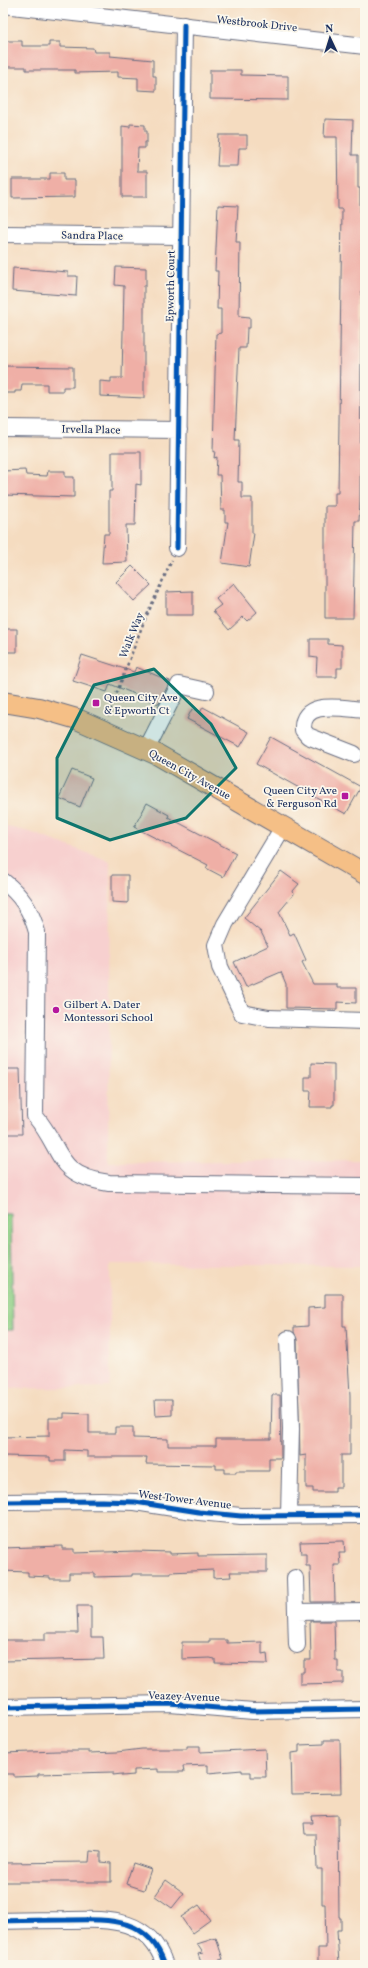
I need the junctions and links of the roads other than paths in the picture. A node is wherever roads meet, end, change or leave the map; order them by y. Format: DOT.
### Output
graph roads {
  1 [pos="3,5"];
  2 [pos="184,25"];
  3 [pos="365,46"];
  4 [pos="3,234"];
  5 [pos="181,236"];
  6 [pos="3,428"];
  7 [pos="179,430"];
  8 [pos="177,548"];
  9 [pos="206,691"];
  10 [pos="3,702"];
  11 [pos="365,710"];
  12 [pos="146,750"];
  13 [pos="354,754"];
  14 [pos="283,827"];
  15 [pos="365,874"];
  16 [pos="3,881"];
  17 [pos="365,1021"];
  18 [pos="365,1186"];
  19 [pos="288,1339"];
  20 [pos="3,1502"];
  21 [pos="289,1515"];
  22 [pos="365,1515"];
  23 [pos="295,1578"];
  24 [pos="365,1610"];
  25 [pos="296,1612"];
  26 [pos="297,1645"];
  27 [pos="3,1707"];
  28 [pos="365,1709"];
  29 [pos="3,1921"];
  30 [pos="165,1965"];
  1 -- 2 [label="street, Westbrook Drive"];
  2 -- 3 [label="street, Westbrook Drive"];
  2 -- 5 [label="street, Epworth Court"];
  4 -- 5 [label="street, Sandra Place"];
  5 -- 7 [label="street, Epworth Court"];
  6 -- 7 [label="street, Irvella Place"];
  7 -- 8 [label="street, Epworth Court"];
  9 -- 12 [label="street"];
  10 -- 12 [label="main road, Queen City Avenue"];
  11 -- 13 [label="street"];
  12 -- 14 [label="main road, Queen City Avenue"];
  14 -- 15 [label="main road, Queen City Avenue"];
  14 -- 17 [label="street"];
  16 -- 18 [label="street"];
  19 -- 21 [label="street"];
  20 -- 21 [label="street, West Tower Avenue"];
  21 -- 22 [label="street, West Tower Avenue"];
  23 -- 25 [label="street"];
  24 -- 25 [label="street"];
  25 -- 26 [label="street"];
  27 -- 28 [label="street, Veazey Avenue"];
  29 -- 30 [label="street"];
}
